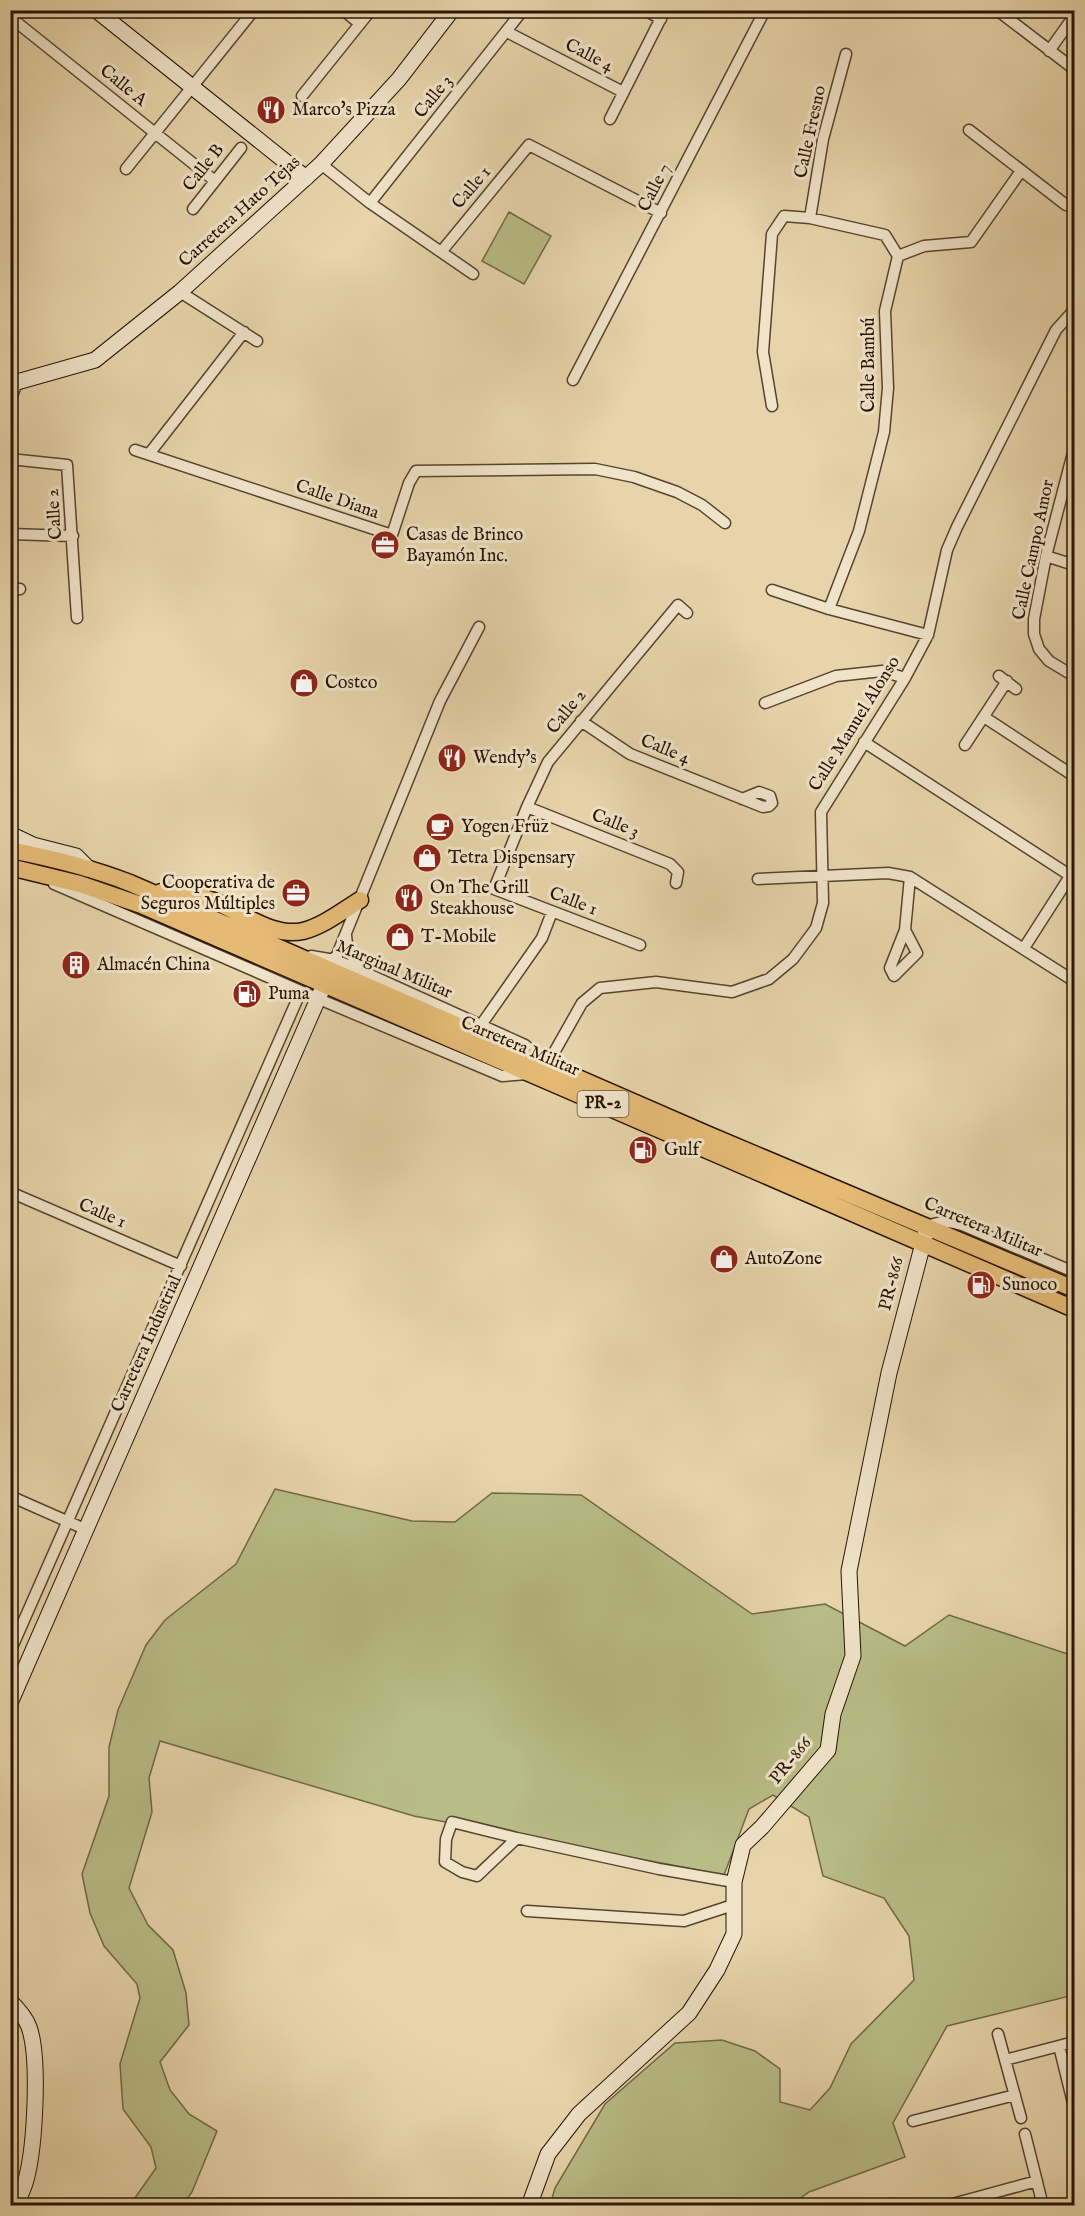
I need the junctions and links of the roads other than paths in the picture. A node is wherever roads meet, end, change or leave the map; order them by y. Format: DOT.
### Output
graph roads {
  1 [pos="96,10"];
  2 [pos="254,10"];
  3 [pos="343,10"];
  4 [pos="371,10"];
  5 [pos="452,10"];
  6 [pos="523,10"];
  7 [pos="645,10"];
  8 [pos="765,10"];
  9 [pos="997,10"];
  10 [pos="663,15"];
  11 [pos="1074,16"];
  12 [pos="10,17"];
  13 [pos="360,24"];
  14 [pos="507,32"];
  15 [pos="1049,51"];
  16 [pos="846,54"];
  17 [pos="1074,69"];
  18 [pos="192,88"];
  19 [pos="623,92"];
  20 [pos="302,96"];
  21 [pos="610,118"];
  22 [pos="969,130"];
  23 [pos="155,133"];
  24 [pos="241,148"];
  25 [pos="321,164"];
  26 [pos="126,169"];
  27 [pos="1021,171"];
  28 [pos="306,178"];
  29 [pos="215,181"];
  30 [pos="370,203"];
  31 [pos="1066,205"];
  32 [pos="193,209"];
  33 [pos="661,213"];
  34 [pos="810,218"];
  35 [pos="441,252"];
  36 [pos="898,256"];
  37 [pos="473,274"];
  38 [pos="180,292"];
  39 [pos="1074,310"];
  40 [pos="244,332"];
  41 [pos="257,340"];
  42 [pos="573,380"];
  43 [pos="14,383"];
  44 [pos="10,402"];
  45 [pos="772,406"];
  46 [pos="1074,449"];
  47 [pos="135,450"];
  48 [pos="149,454"];
  49 [pos="10,459"];
  50 [pos="1071,471"];
  51 [pos="725,523"];
  52 [pos="10,534"];
  53 [pos="73,536"];
  54 [pos="1046,556"];
  55 [pos="1074,566"];
  56 [pos="772,590"];
  57 [pos="829,609"];
  58 [pos="687,613"];
  59 [pos="77,618"];
  60 [pos="479,627"];
  61 [pos="928,635"];
  62 [pos="1074,676"];
  63 [pos="905,678"];
  64 [pos="1016,689"];
  65 [pos="765,704"];
  66 [pos="984,717"];
  67 [pos="581,721"];
  68 [pos="864,742"];
  69 [pos="965,744"];
  70 [pos="1074,776"];
  71 [pos="742,799"];
  72 [pos="527,807"];
  73 [pos="10,834"];
  74 [pos="10,850"];
  75 [pos="14,868"];
  76 [pos="88,869"];
  77 [pos="1073,875"];
  78 [pos="823,876"];
  79 [pos="910,877"];
  80 [pos="758,879"];
  81 [pos="676,883"];
  82 [pos="494,889"];
  83 [pos="149,892"];
  84 [pos="360,900"];
  85 [pos="552,912"];
  86 [pos="905,930"];
  87 [pos="346,934"];
  88 [pos="640,945"];
  89 [pos="1024,948"];
  90 [pos="372,976"];
  91 [pos="327,979"];
  92 [pos="1074,981"];
  93 [pos="301,991"];
  94 [pos="481,1025"];
  95 [pos="540,1070"];
  96 [pos="10,1192"];
  97 [pos="927,1226"];
  98 [pos="923,1243"];
  99 [pos="181,1266"];
  100 [pos="1074,1272"];
  101 [pos="1074,1288"];
  102 [pos="1074,1309"];
  103 [pos="10,1496"];
  104 [pos="68,1521"];
  105 [pos="87,1530"];
  106 [pos="10,1652"];
  107 [pos="10,1703"];
  108 [pos="517,1838"];
  109 [pos="734,1882"];
  110 [pos="733,1905"];
  111 [pos="527,1911"];
  112 [pos="10,2001"];
  113 [pos="998,2034"];
  114 [pos="1074,2042"];
  115 [pos="1059,2046"];
  116 [pos="1005,2060"];
  117 [pos="1015,2095"];
  118 [pos="1074,2105"];
  119 [pos="1021,2118"];
  120 [pos="913,2121"];
  121 [pos="1025,2134"];
  122 [pos="1036,2181"];
  123 [pos="16,2205"];
  124 [pos="529,2205"];
  125 [pos="945,2205"];
  126 [pos="1043,2205"];
  1 -- 18 [label="street"];
  2 -- 18 [label="street"];
  3 -- 13 [label="street"];
  4 -- 13 [label="street"];
  5 -- 25 [label="street, Carretera Hato Tejas"];
  6 -- 14 [label="street, Calle 3"];
  7 -- 10 [label="street"];
  8 -- 33 [label="street, Calle 7"];
  9 -- 15 [label="street"];
  10 -- 19 [label="street"];
  11 -- 15 [label="street"];
  12 -- 23 [label="street, Calle A"];
  13 -- 20 [label="street"];
  14 -- 19 [label="street, Calle 4"];
  14 -- 30 [label="street, Calle 3"];
  15 -- 17 [label="street"];
  16 -- 34 [label="street, Calle Fresno"];
  18 -- 23 [label="street"];
  18 -- 28 [label="street"];
  19 -- 21 [label="street"];
  22 -- 27 [label="street"];
  23 -- 26 [label="street"];
  23 -- 29 [label="street, Calle A"];
  24 -- 29 [label="street, Calle B"];
  25 -- 28 [label="street, Carretera Hato Tejas"];
  25 -- 30 [label="street"];
  27 -- 31 [label="street"];
  27 -- 36 [label="street"];
  28 -- 38 [label="street, Carretera Hato Tejas"];
  29 -- 32 [label="street, Calle B"];
  30 -- 35 [label="street"];
  33 -- 35 [label="street, Calle 1"];
  33 -- 42 [label="street, Calle 7"];
  34 -- 36 [label="street"];
  34 -- 45 [label="street"];
  35 -- 37 [label="street"];
  36 -- 57 [label="street, Calle Bambú"];
  38 -- 40 [label="street"];
  38 -- 43 [label="street, Carretera Hato Tejas"];
  39 -- 61 [label="street, Calle Manuel Alonso"];
  40 -- 41 [label="street"];
  40 -- 48 [label="street"];
  43 -- 44 [label="street"];
  46 -- 50 [label="street, Calle Campo Amor"];
  47 -- 48 [label="street"];
  48 -- 51 [label="street, Calle Diana"];
  49 -- 53 [label="street, Calle 2"];
  50 -- 54 [label="street, Calle Campo Amor"];
  52 -- 53 [label="street"];
  53 -- 59 [label="street, Calle 2"];
  54 -- 55 [label="street"];
  54 -- 62 [label="street, Calle Campo Amor"];
  56 -- 57 [label="street"];
  57 -- 61 [label="street"];
  58 -- 67 [label="street, Calle 2"];
  60 -- 84 [label="street"];
  61 -- 63 [label="street, Calle Manuel Alonso"];
  63 -- 65 [label="street"];
  63 -- 68 [label="street, Calle Manuel Alonso"];
  64 -- 66 [label="street"];
  66 -- 69 [label="street"];
  66 -- 70 [label="street"];
  67 -- 71 [label="street, Calle 4"];
  67 -- 72 [label="street, Calle 2"];
  68 -- 77 [label="street"];
  68 -- 78 [label="street, Calle Manuel Alonso"];
  72 -- 81 [label="street, Calle 3"];
  72 -- 82 [label="street, Calle 2"];
  73 -- 76 [label="street"];
  74 -- 76 [label="main road, Carretera Militar / PR-2"];
  75 -- 91 [label="main road, Carretera Militar / PR-2"];
  75 -- 93 [label="street, Marginal Militar"];
  76 -- 83 [label="main road, Carretera Militar / PR-2"];
  77 -- 89 [label="street"];
  78 -- 79 [label="street"];
  78 -- 80 [label="street"];
  78 -- 95 [label="street, Calle Manuel Alonso"];
  79 -- 86 [label="street"];
  79 -- 89 [label="street"];
  82 -- 85 [label="street, Calle 1"];
  83 -- 84 [label="main road"];
  83 -- 91 [label="main road, Carretera Militar / PR-2"];
  84 -- 87 [label="street"];
  85 -- 88 [label="street, Calle 1"];
  85 -- 94 [label="street"];
  87 -- 90 [label="street"];
  87 -- 91 [label="street"];
  89 -- 92 [label="street"];
  90 -- 91 [label="street, Marginal Militar"];
  90 -- 94 [label="street, Marginal Militar"];
  91 -- 93 [label="street, Marginal Militar"];
  91 -- 95 [label="main road, Carretera Militar / PR-2"];
  91 -- 95 [label="street, Marginal Militar"];
  91 -- 105 [label="street, Carretera Industrial"];
  93 -- 99 [label="street"];
  94 -- 95 [label="street, Marginal Militar"];
  95 -- 97 [label="main road, Carretera Militar / PR-2"];
  95 -- 98 [label="main road, Carretera Militar / PR-2"];
  96 -- 99 [label="street, Calle 1"];
  97 -- 98 [label="street, PR-866 / PR-866"];
  97 -- 100 [label="street"];
  97 -- 101 [label="main road, Carretera Militar / PR-2"];
  98 -- 102 [label="main road, Carretera Militar / PR-2"];
  98 -- 109 [label="street, PR-866 / PR-866"];
  99 -- 104 [label="street"];
  103 -- 104 [label="street"];
  104 -- 105 [label="street"];
  104 -- 106 [label="street"];
  105 -- 107 [label="street, Carretera Industrial"];
  108 -- 108 [label="street"];
  108 -- 109 [label="street"];
  109 -- 110 [label="street, PR-866 / PR-866"];
  110 -- 111 [label="street"];
  110 -- 124 [label="street, PR-866 / PR-866"];
  112 -- 123 [label="street"];
  113 -- 116 [label="street"];
  114 -- 115 [label="street"];
  115 -- 116 [label="street"];
  115 -- 118 [label="street"];
  116 -- 117 [label="street"];
  117 -- 119 [label="street"];
  117 -- 120 [label="street"];
  121 -- 122 [label="street"];
  122 -- 125 [label="street"];
  122 -- 126 [label="street"];
}
